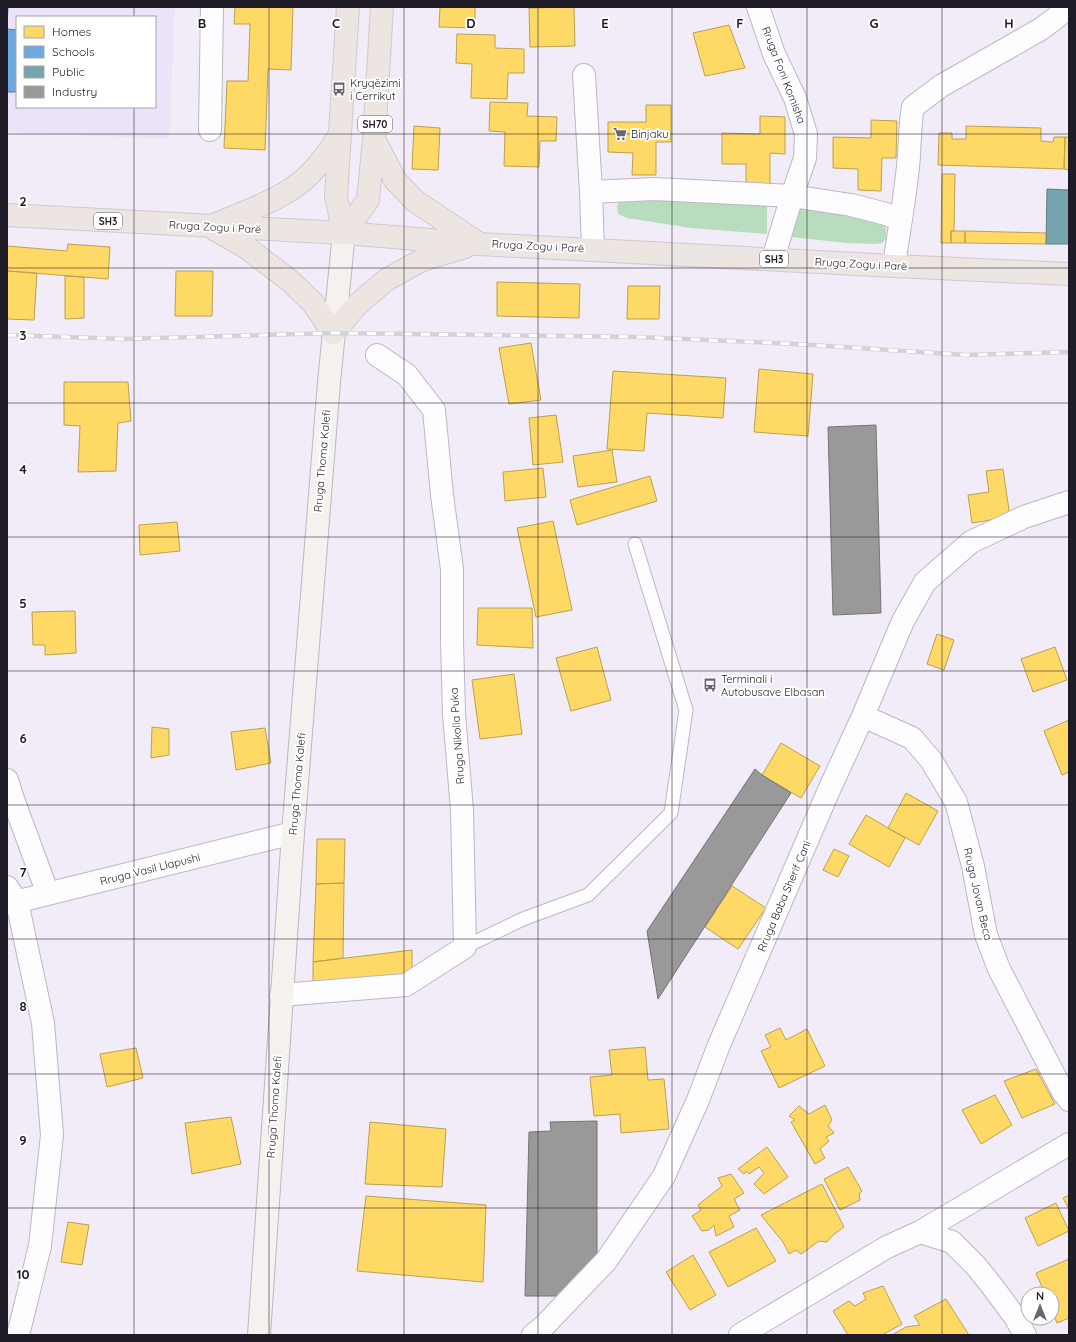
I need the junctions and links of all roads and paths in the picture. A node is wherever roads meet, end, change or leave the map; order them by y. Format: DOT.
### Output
graph roads {
  1 [pos="212,7"];
  2 [pos="348,7"];
  3 [pos="382,7"];
  4 [pos="758,7"];
  5 [pos="1068,7"];
  6 [pos="584,75"];
  7 [pos="210,130"];
  8 [pos="339,136"];
  9 [pos="374,139"];
  10 [pos="591,192"];
  11 [pos="792,196"];
  12 [pos="7,216"];
  13 [pos="901,220"];
  14 [pos="210,227"];
  15 [pos="344,233"];
  16 [pos="479,244"];
  17 [pos="593,249"];
  18 [pos="773,259"];
  19 [pos="894,266"];
  20 [pos="1069,274"];
  21 [pos="333,333"];
  22 [pos="377,355"];
  23 [pos="1069,502"];
  24 [pos="635,544"];
  25 [pos="863,716"];
  26 [pos="7,780"];
  27 [pos="293,833"];
  28 [pos="48,894"];
  29 [pos="10,898"];
  30 [pos="465,948"];
  31 [pos="281,995"];
  32 [pos="1069,1100"];
  33 [pos="1069,1144"];
  34 [pos="920,1232"];
  35 [pos="18,1335"];
  36 [pos="259,1335"];
  37 [pos="533,1335"];
  38 [pos="740,1335"];
  39 [pos="1025,1335"];
  1 -- 7 [label="street"];
  2 -- 8 [label="main road, Rruga Thoma Kalefi / SH70"];
  3 -- 9 [label="main road, Rruga Thoma Kalefi / SH70"];
  4 -- 11 [label="street, Rruga Foni Komisha"];
  5 -- 13 [label="street"];
  6 -- 10 [label="street"];
  8 -- 14 [label="main road"];
  8 -- 15 [label="main road, Rruga Thoma Kalefi / SH70"];
  9 -- 15 [label="main road, Rruga Thoma Kalefi / SH70"];
  9 -- 16 [label="main road"];
  10 -- 11 [label="street"];
  10 -- 17 [label="street"];
  11 -- 13 [label="street"];
  11 -- 18 [label="street, Rruga Foni Komisha"];
  12 -- 14 [label="main road, Rruga Zogu i Parë / SH3"];
  13 -- 19 [label="street"];
  14 -- 15 [label="main road, Rruga Zogu i Parë / SH3"];
  14 -- 21 [label="main road"];
  15 -- 16 [label="main road, Rruga Zogu i Parë / SH3"];
  15 -- 21 [label="main road, Rruga Thoma Kalefi / SH70"];
  16 -- 17 [label="main road, Rruga Zogu i Parë / SH3"];
  16 -- 21 [label="main road"];
  17 -- 18 [label="main road, Rruga Zogu i Parë / SH3"];
  18 -- 19 [label="main road, Rruga Zogu i Parë / SH3"];
  19 -- 20 [label="main road, Rruga Zogu i Parë / SH3"];
  21 -- 27 [label="main road, Rruga Thoma Kalefi / SH70"];
  22 -- 30 [label="street, Rruga Nikolla Puka"];
  23 -- 25 [label="street, Rruga Baba Sherif Cani"];
  24 -- 30 [label="lane"];
  25 -- 32 [label="street, Rruga Jovan Beca"];
  25 -- 37 [label="street, Rruga Baba Sherif Cani"];
  26 -- 28 [label="street"];
  27 -- 28 [label="street, Rruga Vasil Llapushi"];
  27 -- 31 [label="main road, Rruga Thoma Kalefi / SH70"];
  28 -- 29 [label="street, Rruga Vasil Llapushi"];
  29 -- 35 [label="street"];
  30 -- 31 [label="street"];
  31 -- 36 [label="main road, Rruga Thoma Kalefi / SH70"];
  33 -- 34 [label="street"];
  34 -- 38 [label="street"];
  34 -- 39 [label="street"];
}
